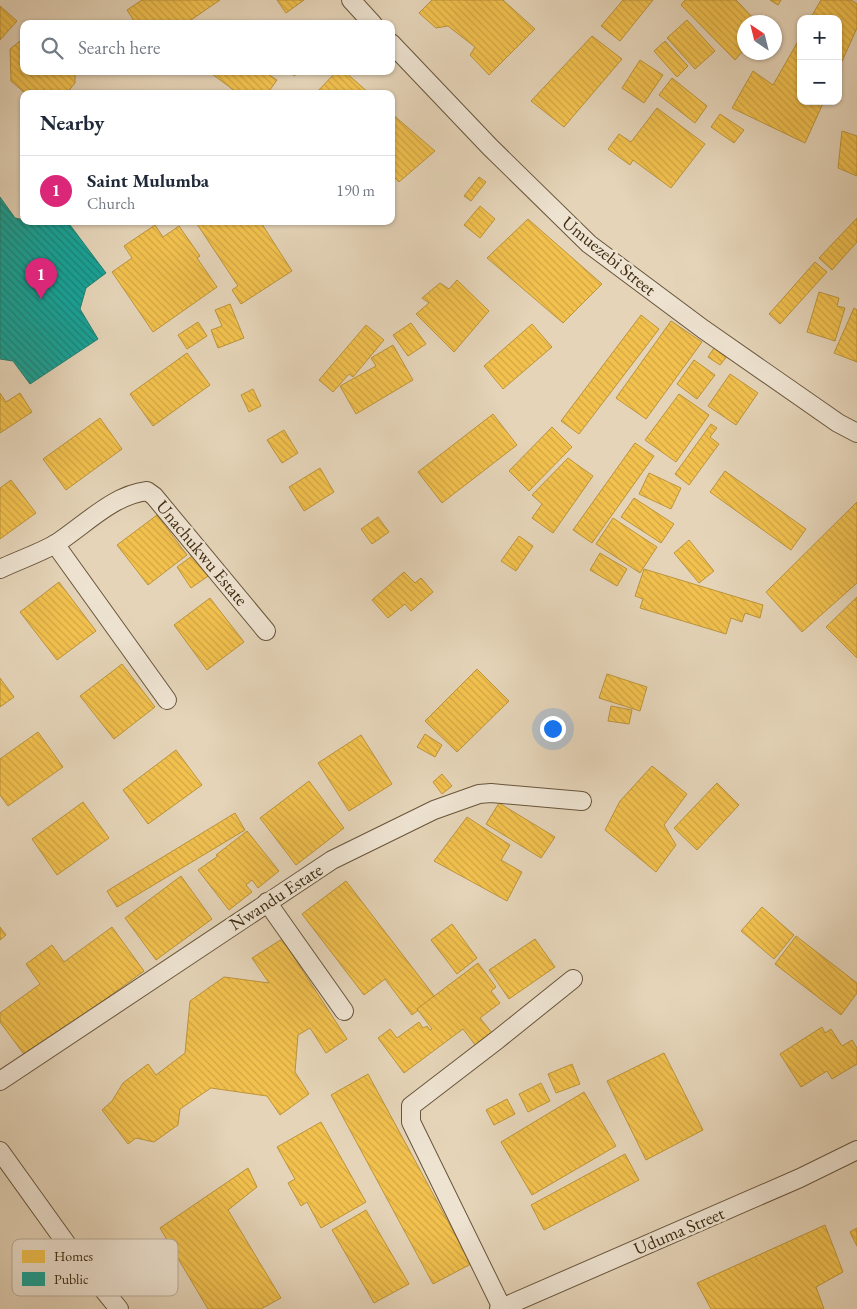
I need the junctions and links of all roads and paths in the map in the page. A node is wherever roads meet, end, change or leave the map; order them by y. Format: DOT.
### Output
graph roads {
  1 [pos="351,0"];
  2 [pos="369,20"];
  3 [pos="395,47"];
  4 [pos="857,433"];
  5 [pos="55,544"];
  6 [pos="0,569"];
  7 [pos="266,632"];
  8 [pos="167,700"];
  9 [pos="582,801"];
  10 [pos="267,902"];
  11 [pos="573,978"];
  12 [pos="344,1011"];
  13 [pos="0,1081"];
  14 [pos="857,1150"];
  15 [pos="0,1151"];
  16 [pos="63,1239"];
  17 [pos="108,1296"];
  18 [pos="500,1308"];
  19 [pos="119,1309"];
  1 -- 2 [label="street"];
  3 -- 4 [label="street, Umuezebi Street"];
  5 -- 6 [label="street, Unachukwu Estate"];
  5 -- 7 [label="street, Unachukwu Estate"];
  5 -- 8 [label="street"];
  9 -- 10 [label="street, Nwandu Estate"];
  10 -- 12 [label="street"];
  10 -- 13 [label="street, Nwandu Estate"];
  11 -- 18 [label="street"];
  14 -- 18 [label="street, Uduma Street"];
  15 -- 16 [label="street"];
  17 -- 19 [label="street"];
}
